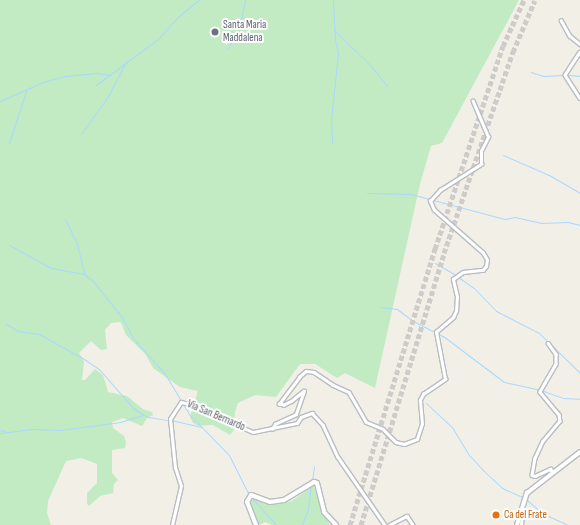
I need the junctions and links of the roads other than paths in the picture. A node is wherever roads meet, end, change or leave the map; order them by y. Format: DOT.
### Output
graph roads {
  1 [pos="561,20"];
  2 [pos="580,44"];
  3 [pos="580,52"];
  4 [pos="580,98"];
  5 [pos="473,101"];
  6 [pos="548,343"];
  7 [pos="272,429"];
  8 [pos="580,452"];
  9 [pos="553,472"];
  10 [pos="521,506"];
  11 [pos="172,525"];
  12 [pos="256,525"];
  13 [pos="336,525"];
  14 [pos="385,525"];
  15 [pos="390,525"];
  16 [pos="414,525"];
  17 [pos="517,525"];
  18 [pos="521,525"];
  1 -- 2 [label="street"];
  3 -- 4 [label="street"];
  5 -- 7 [label="street"];
  6 -- 9 [label="street"];
  7 -- 11 [label="street, Via San Bernardo"];
  7 -- 14 [label="street, Via San Bernardo"];
  8 -- 9 [label="street"];
  9 -- 10 [label="street"];
  10 -- 17 [label="street"];
  10 -- 18 [label="street"];
  12 -- 13 [label="street"];
  15 -- 16 [label="street"];
}
